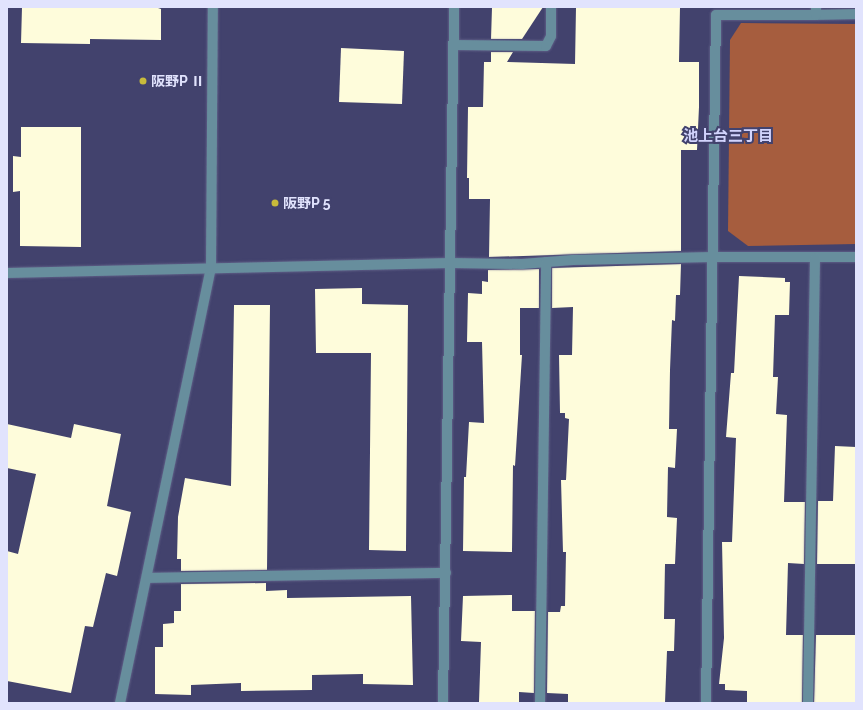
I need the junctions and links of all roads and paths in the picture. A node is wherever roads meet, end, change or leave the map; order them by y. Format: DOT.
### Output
graph roads {
  1 [pos="213,7"];
  2 [pos="454,7"];
  3 [pos="551,7"];
  4 [pos="716,11"];
  5 [pos="816,11"];
  6 [pos="856,14"];
  7 [pos="453,45"];
  8 [pos="713,257"];
  9 [pos="856,257"];
  10 [pos="815,258"];
  11 [pos="546,262"];
  12 [pos="450,263"];
  13 [pos="211,269"];
  14 [pos="7,272"];
  15 [pos="446,573"];
  16 [pos="147,578"];
  17 [pos="120,703"];
  18 [pos="443,703"];
  19 [pos="540,703"];
  20 [pos="706,703"];
  21 [pos="808,703"];
  1 -- 13 [label="street"];
  2 -- 7 [label="street"];
  3 -- 7 [label="street"];
  4 -- 5 [label="street"];
  4 -- 8 [label="street"];
  5 -- 6 [label="street"];
  7 -- 12 [label="street"];
  8 -- 10 [label="street"];
  8 -- 11 [label="street"];
  8 -- 20 [label="street"];
  9 -- 10 [label="street"];
  10 -- 21 [label="street"];
  11 -- 12 [label="street"];
  11 -- 19 [label="street"];
  12 -- 13 [label="street"];
  12 -- 15 [label="street"];
  13 -- 14 [label="street"];
  13 -- 16 [label="street"];
  15 -- 16 [label="street"];
  15 -- 18 [label="street"];
  16 -- 17 [label="street"];
}
